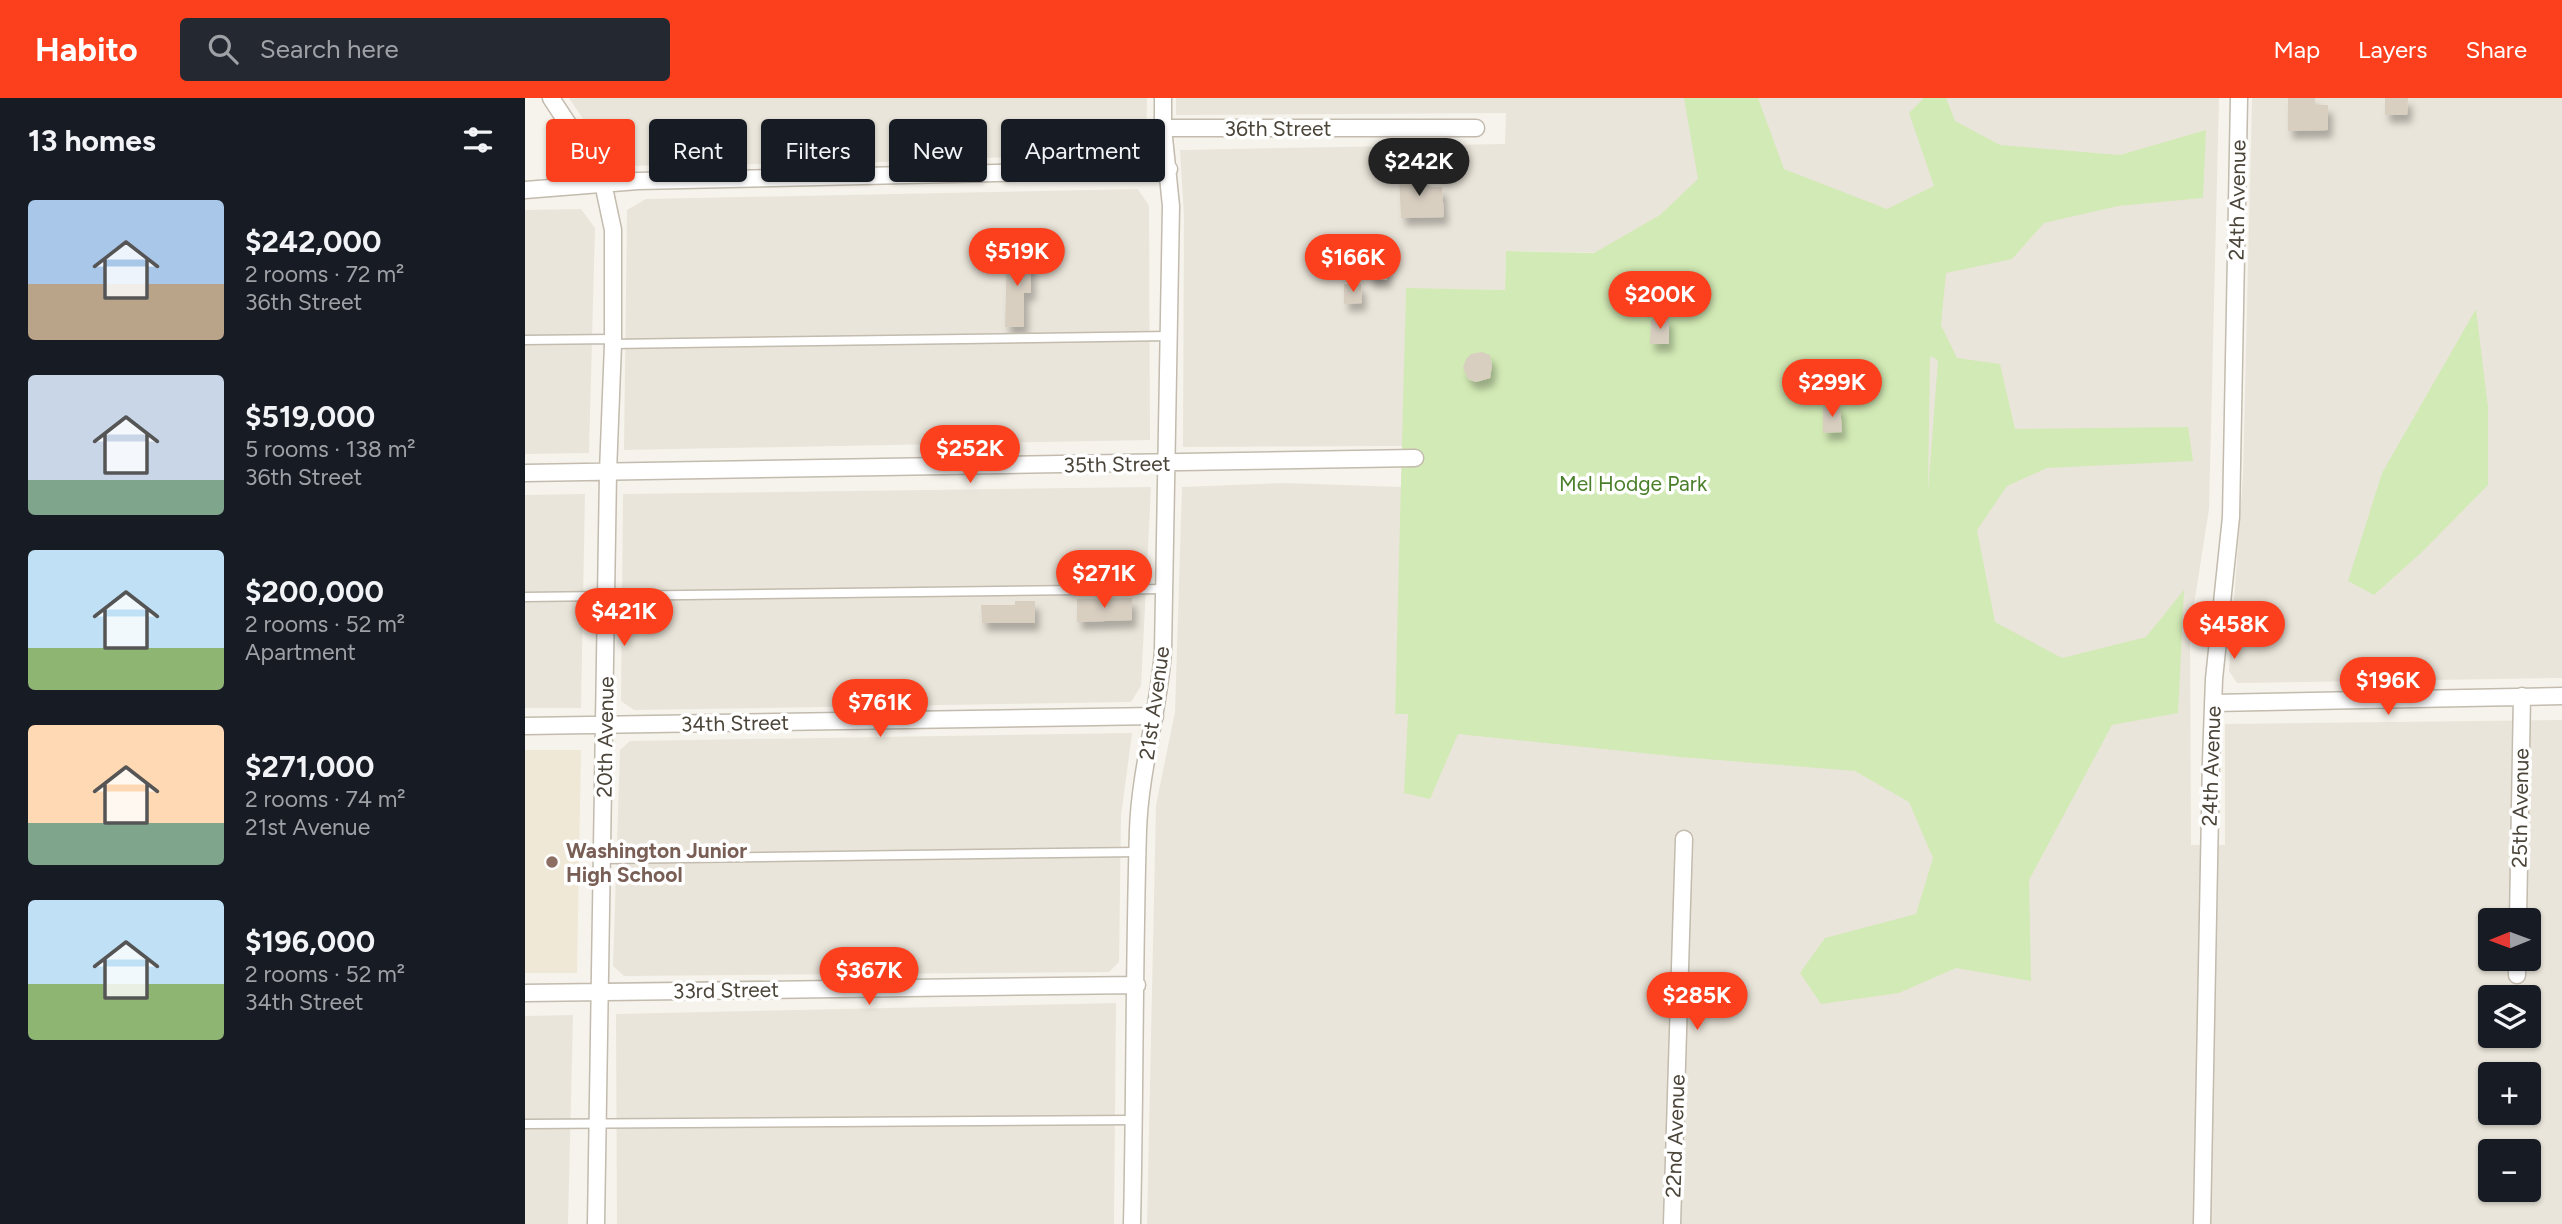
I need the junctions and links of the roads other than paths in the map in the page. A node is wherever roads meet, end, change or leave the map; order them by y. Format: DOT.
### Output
graph roads {
  1 [pos="551,98"];
  2 [pos="1163,98"];
  3 [pos="2239,98"];
  4 [pos="1163,119"];
  5 [pos="1165,128"];
  6 [pos="1476,128"];
  7 [pos="1165,142"];
  8 [pos="1169,169"];
  9 [pos="603,183"];
  10 [pos="525,190"];
  11 [pos="1170,336"];
  12 [pos="525,340"];
  13 [pos="613,342"];
  14 [pos="1415,458"];
  15 [pos="1166,463"];
  16 [pos="608,472"];
  17 [pos="525,473"];
  18 [pos="1165,589"];
  19 [pos="607,596"];
  20 [pos="525,597"];
  21 [pos="2522,696"];
  22 [pos="2562,696"];
  23 [pos="2213,704"];
  24 [pos="1155,716"];
  25 [pos="605,725"];
  26 [pos="525,726"];
  27 [pos="1684,839"];
  28 [pos="1138,852"];
  29 [pos="604,859"];
  30 [pos="2518,908"];
  31 [pos="1137,985"];
  32 [pos="600,992"];
  33 [pos="525,993"];
  34 [pos="1134,1119"];
  35 [pos="597,1123"];
  36 [pos="525,1124"];
  37 [pos="596,1224"];
  38 [pos="1132,1224"];
  39 [pos="1672,1224"];
  40 [pos="2202,1224"];
  1 -- 9 [label="street, 20th Avenue"];
  2 -- 4 [label="street, 21st Avenue"];
  3 -- 23 [label="street, 24th Avenue"];
  5 -- 6 [label="street, 36th Street"];
  7 -- 8 [label="street, 21st Avenue"];
  8 -- 9 [label="street"];
  8 -- 11 [label="street, 21st Avenue"];
  9 -- 10 [label="street"];
  9 -- 13 [label="street, 20th Avenue"];
  11 -- 13 [label="lane"];
  11 -- 15 [label="street, 21st Avenue"];
  12 -- 13 [label="lane"];
  13 -- 16 [label="street, 20th Avenue"];
  14 -- 15 [label="street, 35th Street"];
  15 -- 16 [label="street, 35th Street"];
  15 -- 18 [label="street, 21st Avenue"];
  16 -- 17 [label="street, 35th Street"];
  16 -- 19 [label="street, 20th Avenue"];
  18 -- 19 [label="lane"];
  18 -- 24 [label="street, 21st Avenue"];
  19 -- 20 [label="lane"];
  19 -- 25 [label="street, 20th Avenue"];
  21 -- 22 [label="street"];
  21 -- 23 [label="street"];
  21 -- 30 [label="street, 25th Avenue"];
  23 -- 40 [label="street, 24th Avenue"];
  24 -- 25 [label="street, 34th Street"];
  24 -- 28 [label="street, 21st Avenue"];
  25 -- 26 [label="street, 34th Street"];
  25 -- 29 [label="street, 20th Avenue"];
  27 -- 39 [label="street, 22nd Avenue"];
  28 -- 29 [label="lane"];
  28 -- 31 [label="street, 21st Avenue"];
  29 -- 32 [label="street, 20th Avenue"];
  31 -- 32 [label="street, 33rd Street"];
  31 -- 34 [label="street, 21st Avenue"];
  32 -- 33 [label="street, 33rd Street"];
  32 -- 35 [label="street, 20th Avenue"];
  34 -- 35 [label="lane"];
  34 -- 38 [label="street, 21st Avenue"];
  35 -- 36 [label="lane"];
  35 -- 37 [label="street, 20th Avenue"];
}
